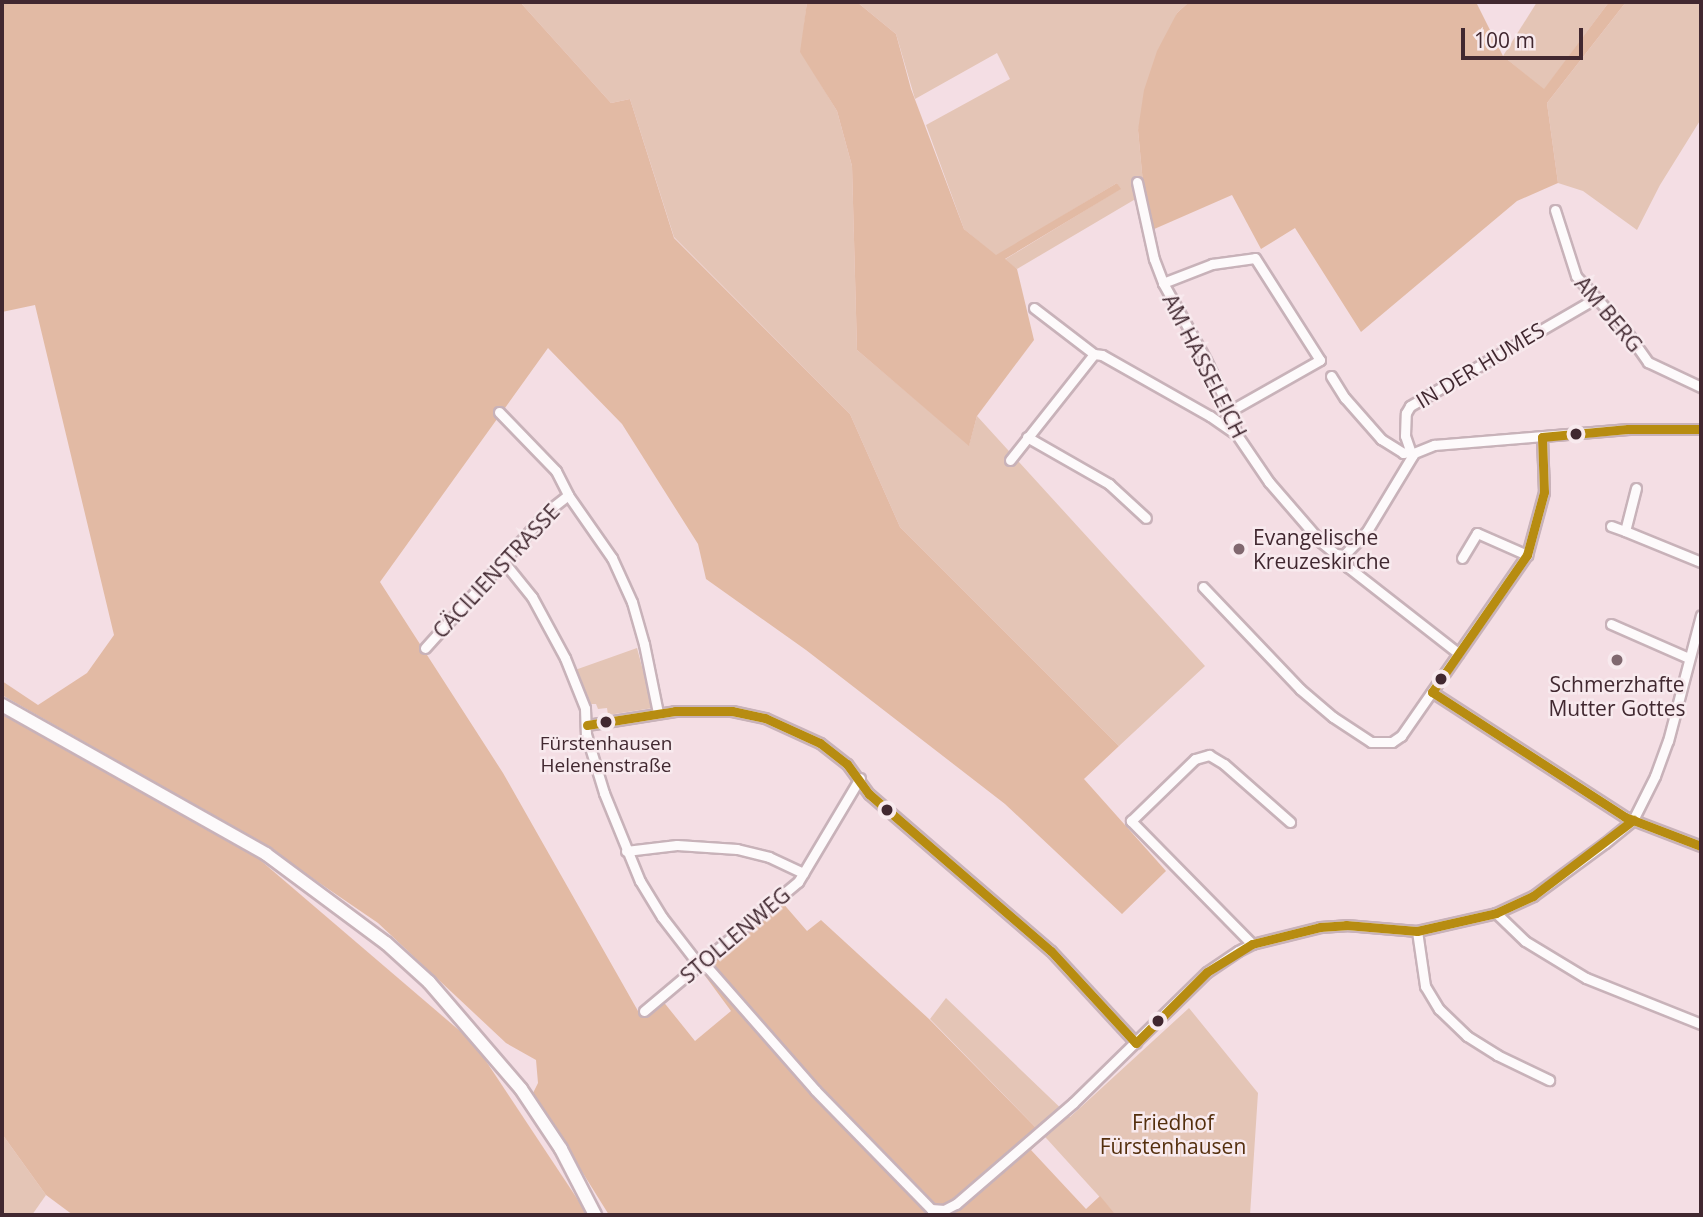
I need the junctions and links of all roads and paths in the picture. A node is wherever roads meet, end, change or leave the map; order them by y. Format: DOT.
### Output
graph roads {
  1 [pos="1137,182"];
  2 [pos="1555,210"];
  3 [pos="1163,283"];
  4 [pos="1596,298"];
  5 [pos="1034,308"];
  6 [pos="1094,354"];
  7 [pos="1331,376"];
  8 [pos="1701,387"];
  9 [pos="1230,411"];
  10 [pos="499,412"];
  11 [pos="1701,429"];
  12 [pos="1237,435"];
  13 [pos="1027,437"];
  14 [pos="1542,437"];
  15 [pos="1410,454"];
  16 [pos="1010,460"];
  17 [pos="1636,488"];
  18 [pos="568,495"];
  19 [pos="1146,518"];
  20 [pos="1611,526"];
  21 [pos="1625,531"];
  22 [pos="1344,555"];
  23 [pos="1527,555"];
  24 [pos="1462,558"];
  25 [pos="503,561"];
  26 [pos="1701,562"];
  27 [pos="1203,587"];
  28 [pos="1701,615"];
  29 [pos="1611,624"];
  30 [pos="425,648"];
  31 [pos="1458,653"];
  32 [pos="1689,658"];
  33 [pos="1432,692"];
  34 [pos="2,705"];
  35 [pos="658,713"];
  36 [pos="587,725"];
  37 [pos="860,778"];
  38 [pos="1633,820"];
  39 [pos="1290,822"];
  40 [pos="1701,846"];
  41 [pos="626,851"];
  42 [pos="804,873"];
  43 [pos="1496,913"];
  44 [pos="1417,931"];
  45 [pos="1252,944"];
  46 [pos="699,965"];
  47 [pos="644,1011"];
  48 [pos="1701,1024"];
  49 [pos="1136,1043"];
  50 [pos="1549,1080"];
  51 [pos="595,1215"];
  1 -- 3 [label="street, AM HASSELEICH"];
  2 -- 4 [label="street, AM BERG"];
  3 -- 9 [label="street, AM HASSELEICH"];
  3 -- 9 [label="street"];
  4 -- 8 [label="street, AM BERG"];
  4 -- 15 [label="street, IN DER HUMES"];
  5 -- 6 [label="street"];
  6 -- 12 [label="street"];
  6 -- 13 [label="street"];
  7 -- 15 [label="street"];
  9 -- 12 [label="street, AM HASSELEICH"];
  10 -- 18 [label="street"];
  11 -- 14 [label="street"];
  12 -- 22 [label="street, AM HASSELEICH"];
  13 -- 16 [label="street"];
  13 -- 19 [label="street"];
  14 -- 15 [label="street"];
  14 -- 23 [label="street"];
  15 -- 22 [label="street"];
  17 -- 21 [label="street"];
  18 -- 25 [label="street, CÄCILIENSTRASSE"];
  18 -- 35 [label="street"];
  20 -- 21 [label="street"];
  21 -- 26 [label="street"];
  22 -- 31 [label="street, AM HASSELEICH"];
  23 -- 24 [label="street"];
  23 -- 31 [label="street"];
  25 -- 30 [label="street, CÄCILIENSTRASSE"];
  25 -- 36 [label="street"];
  27 -- 33 [label="street"];
  28 -- 32 [label="street"];
  29 -- 32 [label="street"];
  31 -- 33 [label="street"];
  32 -- 38 [label="street"];
  33 -- 38 [label="street"];
  34 -- 51 [label="main road"];
  35 -- 36 [label="street"];
  35 -- 37 [label="street"];
  36 -- 41 [label="street"];
  37 -- 42 [label="street, STOLLENWEG"];
  37 -- 49 [label="street"];
  38 -- 40 [label="street"];
  38 -- 43 [label="street"];
  39 -- 45 [label="street"];
  41 -- 42 [label="street"];
  41 -- 46 [label="street"];
  42 -- 46 [label="street, STOLLENWEG"];
  43 -- 44 [label="street"];
  43 -- 48 [label="street"];
  44 -- 45 [label="street"];
  44 -- 50 [label="street"];
  45 -- 49 [label="street"];
  46 -- 47 [label="street, STOLLENWEG"];
  46 -- 49 [label="street"];
}
